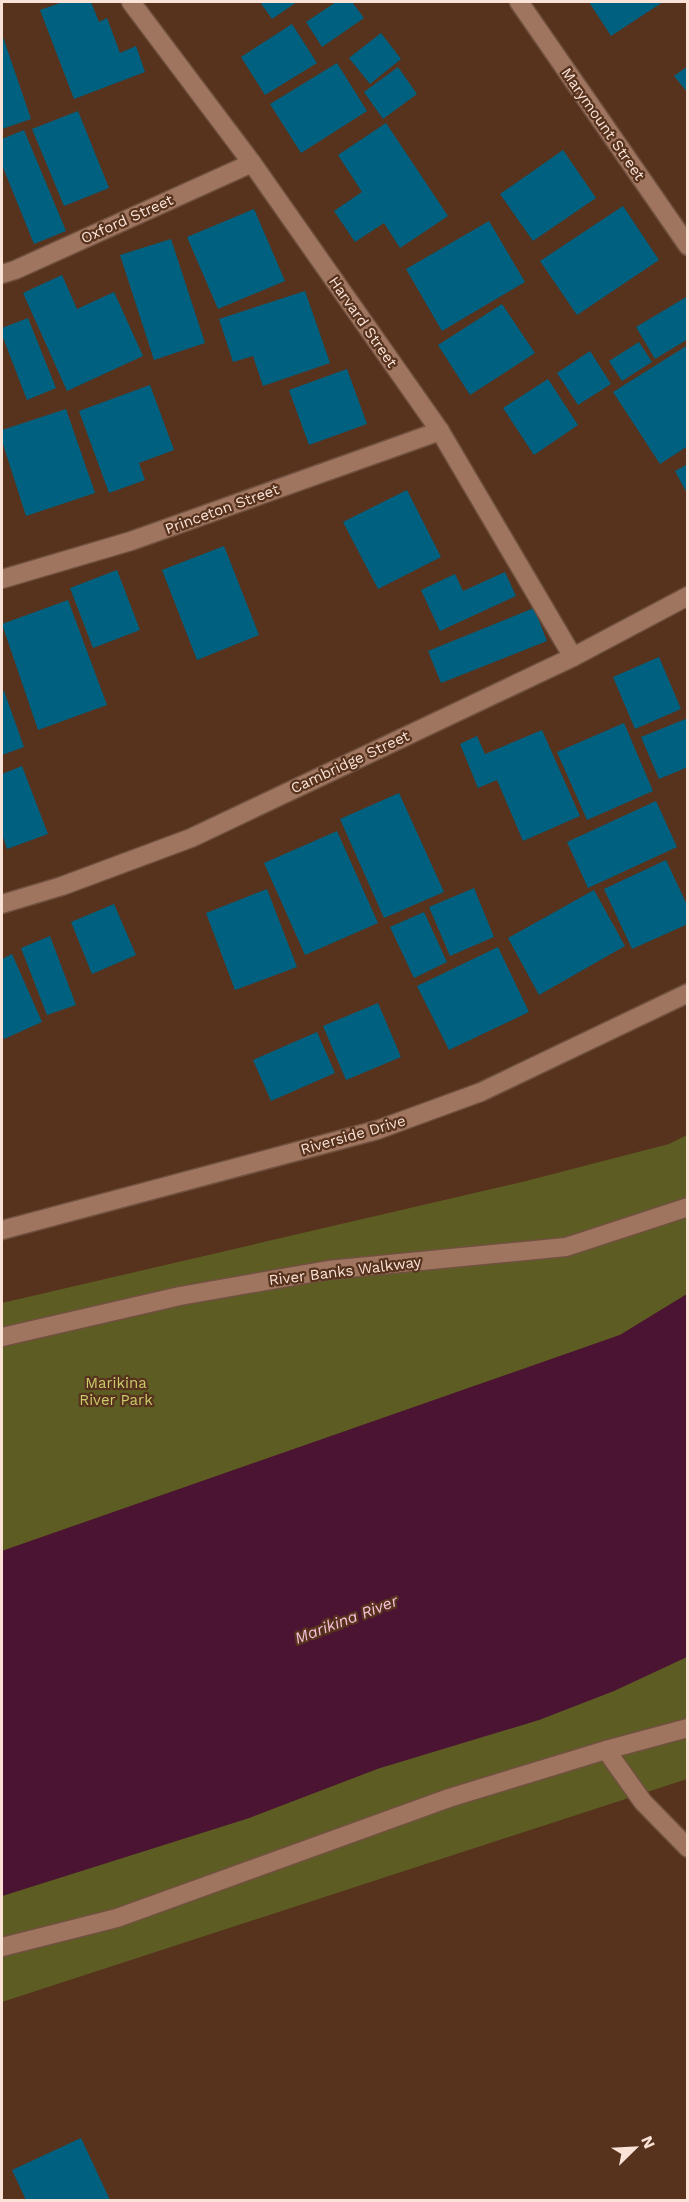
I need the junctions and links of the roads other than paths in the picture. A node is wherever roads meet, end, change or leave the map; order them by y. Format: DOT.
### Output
graph roads {
  1 [pos="131,2"];
  2 [pos="519,2"];
  3 [pos="252,163"];
  4 [pos="687,246"];
  5 [pos="2,274"];
  6 [pos="440,431"];
  7 [pos="2,579"];
  8 [pos="687,596"];
  9 [pos="573,657"];
  10 [pos="2,904"];
  11 [pos="687,993"];
  12 [pos="687,1207"];
  13 [pos="2,1230"];
  14 [pos="2,1337"];
  15 [pos="687,1728"];
  16 [pos="606,1750"];
  17 [pos="687,1848"];
  18 [pos="2,1947"];
  1 -- 3 [label="street, Harvard Street"];
  2 -- 4 [label="street, Marymount Street"];
  3 -- 5 [label="street, Oxford Street"];
  3 -- 6 [label="street, Harvard Street"];
  6 -- 7 [label="street, Princeton Street"];
  6 -- 9 [label="street, Harvard Street"];
  8 -- 9 [label="street, Cambridge Street"];
  9 -- 10 [label="street, Cambridge Street"];
  11 -- 13 [label="street, Riverside Drive"];
  12 -- 14 [label="street, River Banks Walkway"];
  15 -- 16 [label="street"];
  16 -- 17 [label="street"];
  16 -- 18 [label="street"];
}
